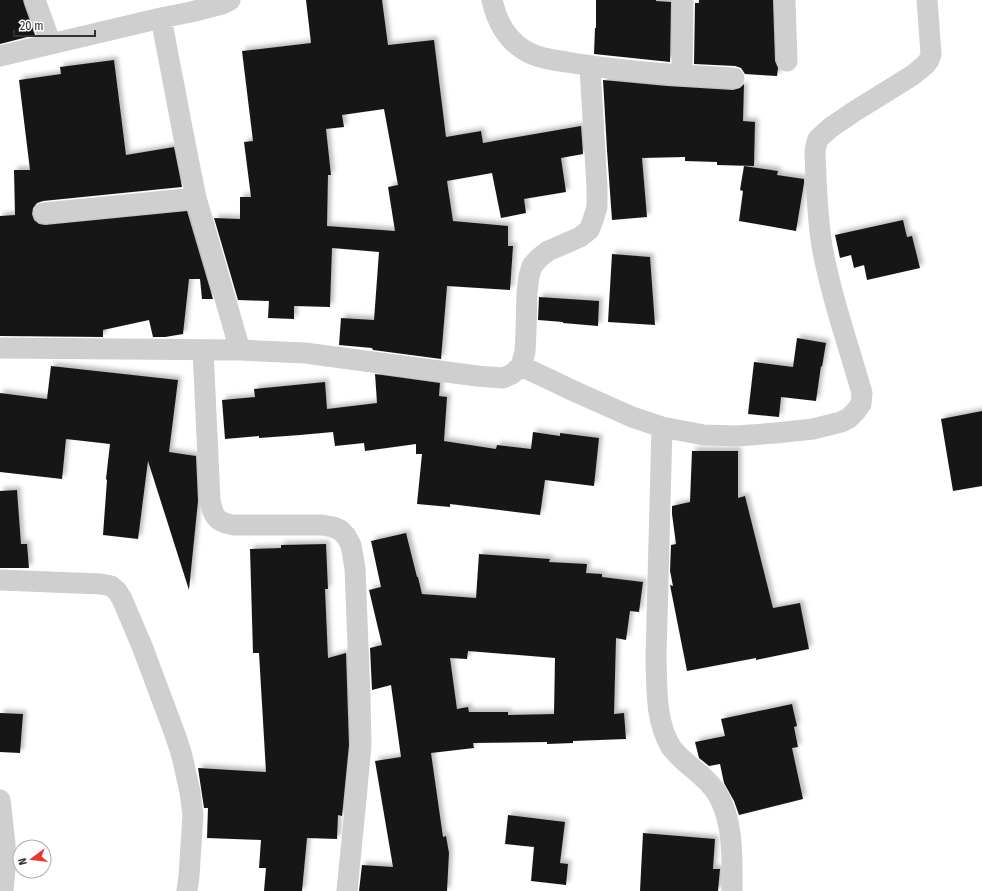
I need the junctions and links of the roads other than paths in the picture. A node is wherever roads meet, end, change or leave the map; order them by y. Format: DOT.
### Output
graph roads {
  1 [pos="35,0"];
  2 [pos="230,0"];
  3 [pos="492,0"];
  4 [pos="683,0"];
  5 [pos="786,0"];
  6 [pos="927,0"];
  7 [pos="161,18"];
  8 [pos="51,44"];
  9 [pos="0,56"];
  10 [pos="787,61"];
  11 [pos="590,67"];
  12 [pos="682,75"];
  13 [pos="734,78"];
  14 [pos="196,198"];
  15 [pos="44,213"];
  16 [pos="0,348"];
  17 [pos="203,350"];
  18 [pos="240,350"];
  19 [pos="521,366"];
  20 [pos="662,428"];
  21 [pos="0,580"];
  22 [pos="0,800"];
  23 [pos="3,891"];
  24 [pos="187,891"];
  25 [pos="347,891"];
  26 [pos="732,891"];
  1 -- 8 [label="street"];
  2 -- 7 [label="street"];
  3 -- 11 [label="street"];
  4 -- 12 [label="street"];
  5 -- 10 [label="street"];
  6 -- 20 [label="street"];
  7 -- 8 [label="street"];
  7 -- 14 [label="street"];
  8 -- 9 [label="street"];
  11 -- 12 [label="street"];
  11 -- 19 [label="street"];
  12 -- 13 [label="street"];
  14 -- 15 [label="street"];
  14 -- 18 [label="street"];
  16 -- 17 [label="street"];
  17 -- 18 [label="street"];
  17 -- 25 [label="street"];
  18 -- 19 [label="street"];
  19 -- 20 [label="street"];
  20 -- 26 [label="street"];
  21 -- 24 [label="street"];
  22 -- 23 [label="street"];
}
